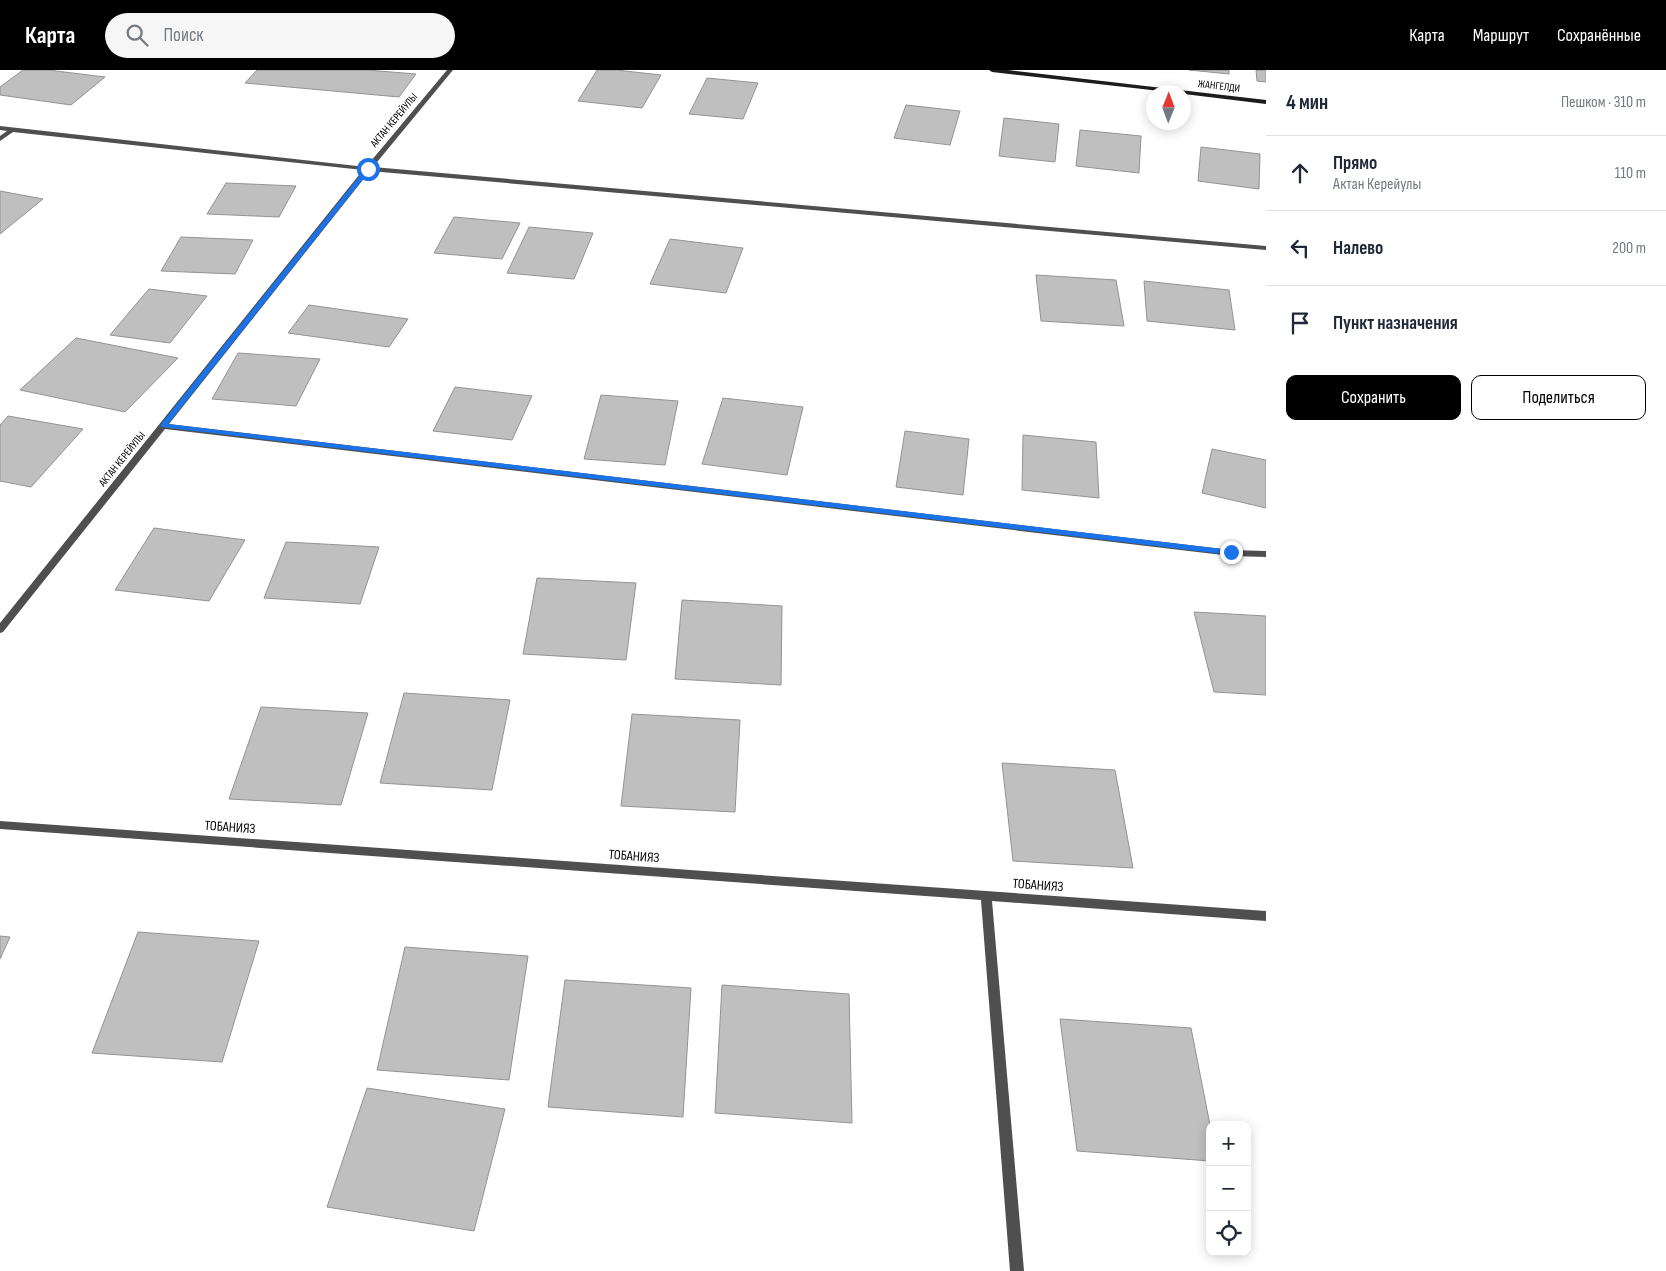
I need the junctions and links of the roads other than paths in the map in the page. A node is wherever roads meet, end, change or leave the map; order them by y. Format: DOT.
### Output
graph roads {
  1 [pos="450,70"];
  2 [pos="992,70"];
  3 [pos="1266,102"];
  4 [pos="0,128"];
  5 [pos="12,130"];
  6 [pos="0,139"];
  7 [pos="368,169"];
  8 [pos="1266,248"];
  9 [pos="164,426"];
  10 [pos="1266,554"];
  11 [pos="0,630"];
  12 [pos="0,825"];
  13 [pos="986,896"];
  14 [pos="1266,916"];
  15 [pos="1016,1271"];
  1 -- 7 [label="street, АКТАН КЕРЕЙУЛЫ"];
  2 -- 3 [label="street, ЖАНГЕЛДИ"];
  4 -- 5 [label="street"];
  5 -- 6 [label="street"];
  5 -- 7 [label="street"];
  7 -- 8 [label="street"];
  7 -- 9 [label="street, АКТАН КЕРЕЙУЛЫ"];
  9 -- 10 [label="street"];
  9 -- 11 [label="street, АКТАН КЕРЕЙУЛЫ"];
  12 -- 13 [label="street, ТОБАНИЯЗ"];
  13 -- 14 [label="street, ТОБАНИЯЗ"];
  13 -- 15 [label="street"];
}
